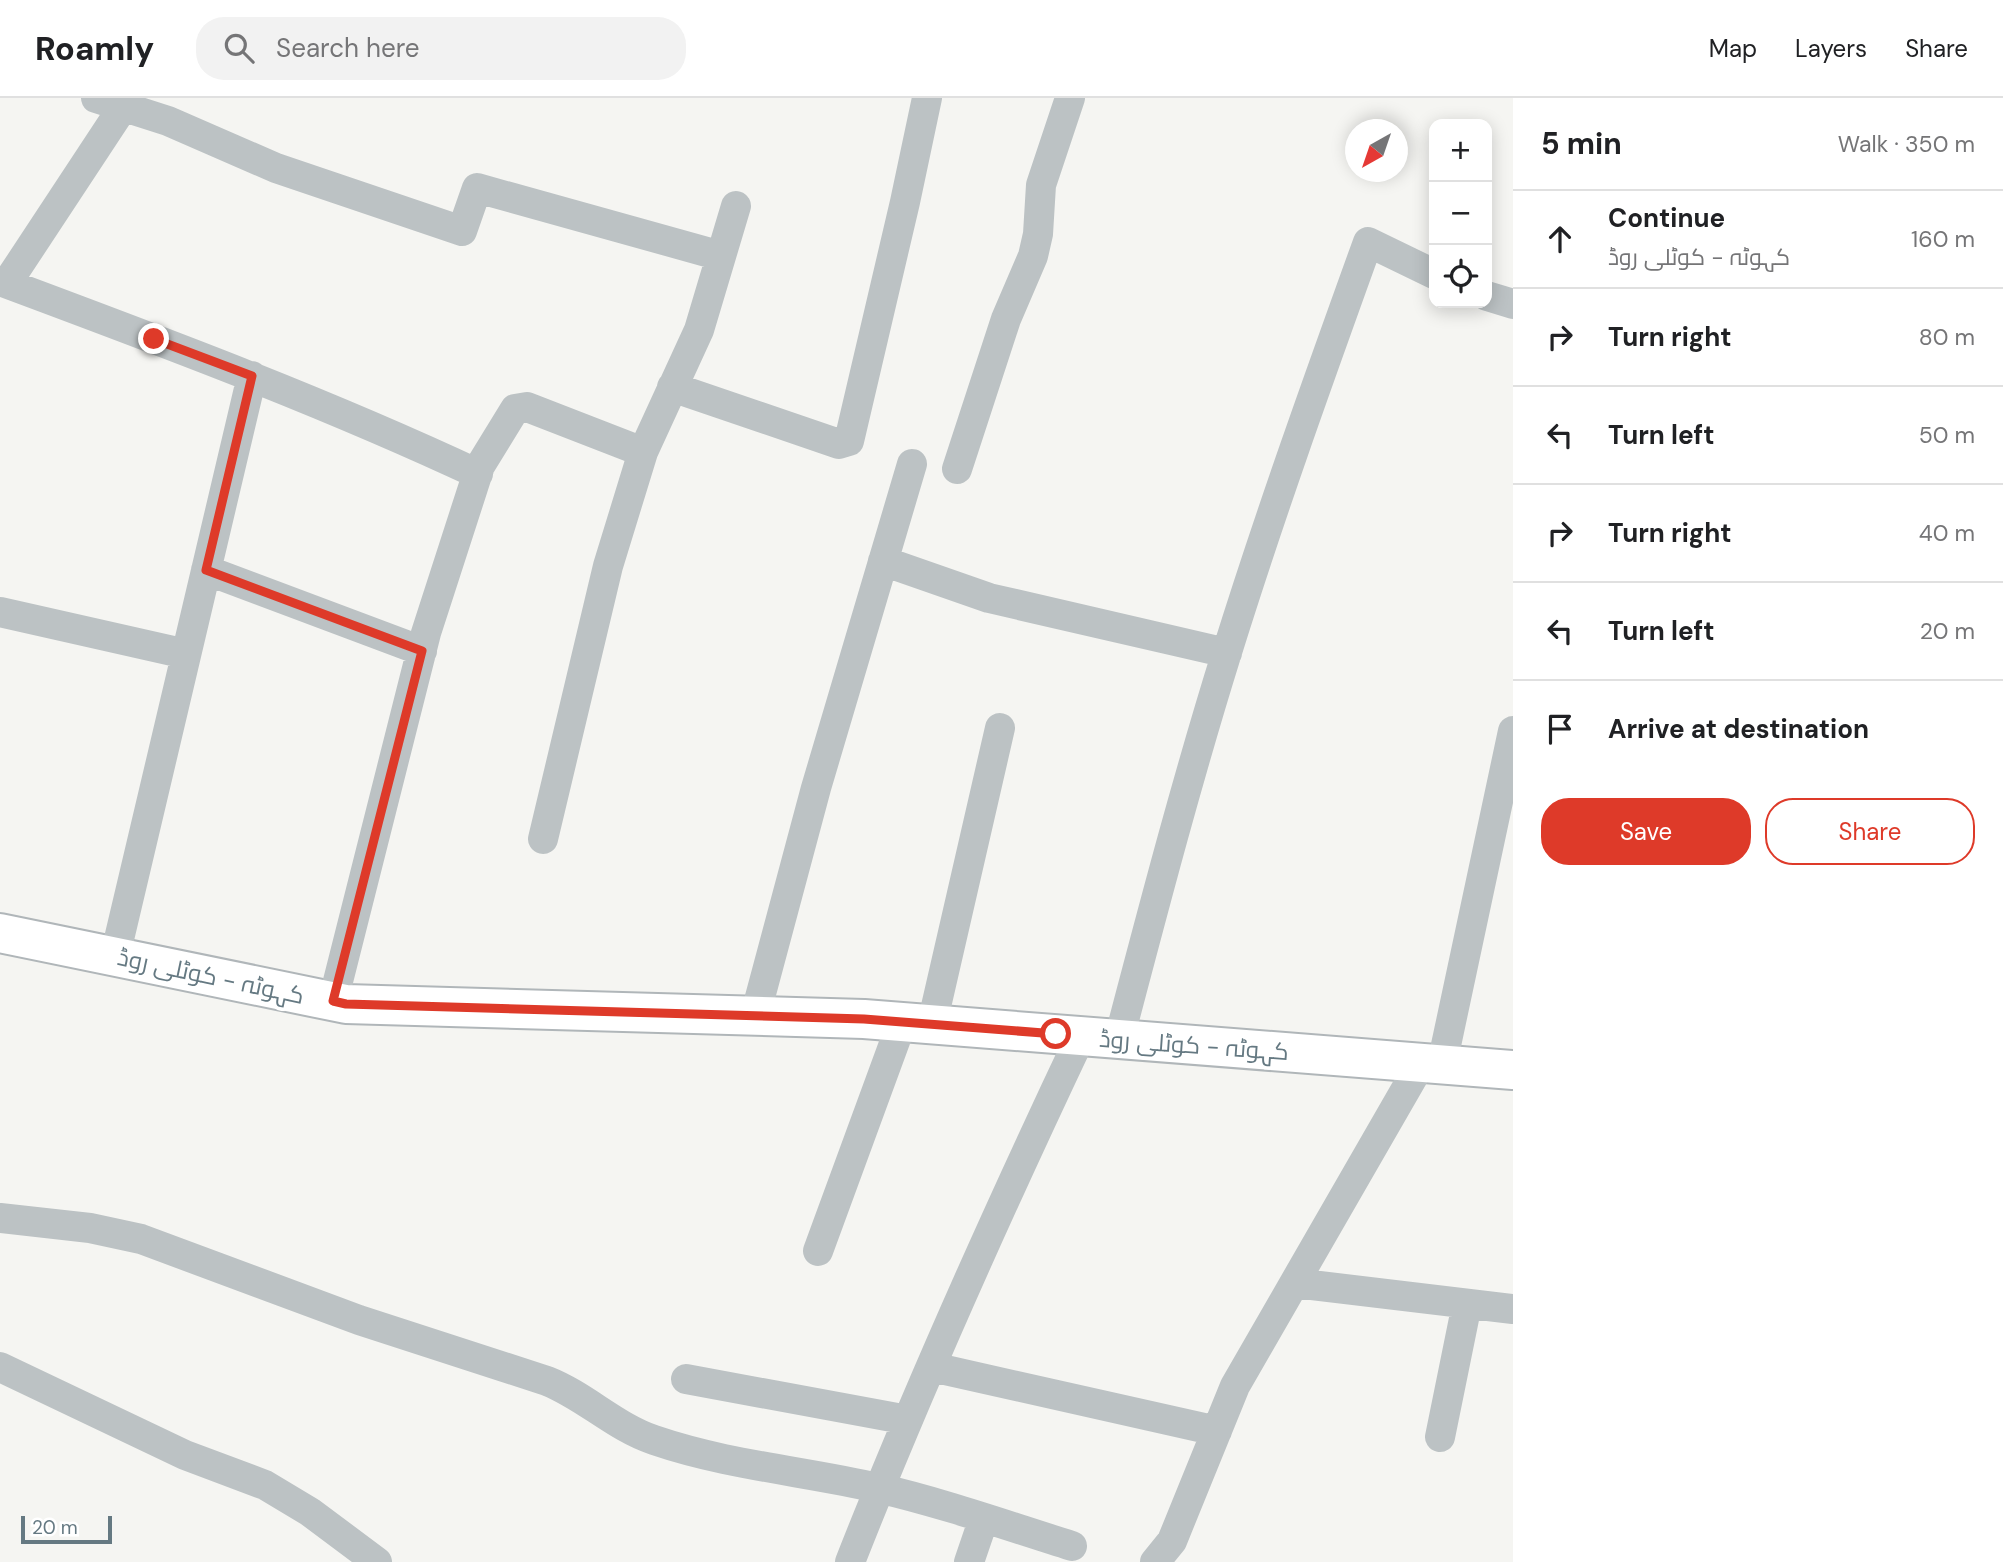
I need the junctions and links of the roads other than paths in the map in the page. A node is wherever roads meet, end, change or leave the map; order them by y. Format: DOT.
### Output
graph roads {
  1 [pos="927,98"];
  2 [pos="1070,98"];
  3 [pos="110,102"];
  4 [pos="736,206"];
  5 [pos="721,257"];
  6 [pos="1429,272"];
  7 [pos="4,282"];
  8 [pos="1492,298"];
  9 [pos="1513,304"];
  10 [pos="252,376"];
  11 [pos="672,387"];
  12 [pos="643,452"];
  13 [pos="912,464"];
  14 [pos="957,469"];
  15 [pos="478,474"];
  16 [pos="883,561"];
  17 [pos="206,570"];
  18 [pos="0,612"];
  19 [pos="422,651"];
  20 [pos="1227,653"];
  21 [pos="186,654"];
  22 [pos="1000,728"];
  23 [pos="1513,732"];
  24 [pos="542,839"];
  25 [pos="0,933"];
  26 [pos="115,956"];
  27 [pos="333,1001"];
  28 [pos="755,1016"];
  29 [pos="917,1023"];
  30 [pos="1081,1036"];
  31 [pos="1119,1039"];
  32 [pos="1431,1063"];
  33 [pos="1513,1070"];
  34 [pos="0,1218"];
  35 [pos="818,1251"];
  36 [pos="1295,1283"];
  37 [pos="1466,1304"];
  38 [pos="1513,1309"];
  39 [pos="0,1367"];
  40 [pos="932,1367"];
  41 [pos="686,1379"];
  42 [pos="908,1420"];
  43 [pos="1217,1431"];
  44 [pos="1440,1437"];
  45 [pos="879,1488"];
  46 [pos="984,1518"];
  47 [pos="1072,1546"];
  48 [pos="377,1562"];
  49 [pos="850,1562"];
  50 [pos="969,1562"];
  51 [pos="1155,1562"];
  1 -- 11 [label="street"];
  2 -- 14 [label="street"];
  3 -- 5 [label="street"];
  3 -- 7 [label="street"];
  4 -- 5 [label="street"];
  5 -- 11 [label="street"];
  6 -- 20 [label="street"];
  7 -- 10 [label="street"];
  8 -- 9 [label="street"];
  10 -- 15 [label="street"];
  10 -- 17 [label="street"];
  11 -- 12 [label="street"];
  12 -- 15 [label="street"];
  12 -- 24 [label="street"];
  13 -- 16 [label="street"];
  15 -- 19 [label="street"];
  16 -- 20 [label="street"];
  16 -- 28 [label="street"];
  17 -- 19 [label="street"];
  17 -- 21 [label="street"];
  18 -- 21 [label="street"];
  19 -- 27 [label="street"];
  20 -- 31 [label="street"];
  21 -- 26 [label="street"];
  22 -- 29 [label="street"];
  23 -- 32 [label="street"];
  25 -- 26 [label="main road, کہوٹہ - کوٹلی روڈ"];
  26 -- 27 [label="main road, کہوٹہ - کوٹلی روڈ"];
  27 -- 28 [label="main road, کہوٹہ - کوٹلی روڈ"];
  28 -- 29 [label="main road, کہوٹہ - کوٹلی روڈ"];
  29 -- 30 [label="main road, کہوٹہ - کوٹلی روڈ"];
  29 -- 35 [label="street"];
  30 -- 31 [label="main road, کہوٹہ - کوٹلی روڈ"];
  30 -- 40 [label="street"];
  31 -- 32 [label="main road, کہوٹہ - کوٹلی روڈ"];
  32 -- 33 [label="main road, کہوٹہ - کوٹلی روڈ"];
  32 -- 36 [label="street"];
  34 -- 45 [label="street"];
  36 -- 37 [label="street"];
  36 -- 43 [label="street"];
  37 -- 38 [label="street"];
  37 -- 44 [label="street"];
  39 -- 48 [label="street"];
  40 -- 42 [label="street"];
  40 -- 43 [label="street"];
  41 -- 42 [label="street"];
  42 -- 45 [label="street"];
  43 -- 51 [label="street"];
  45 -- 46 [label="street"];
  45 -- 49 [label="street"];
  46 -- 47 [label="street"];
  46 -- 50 [label="street"];
}
